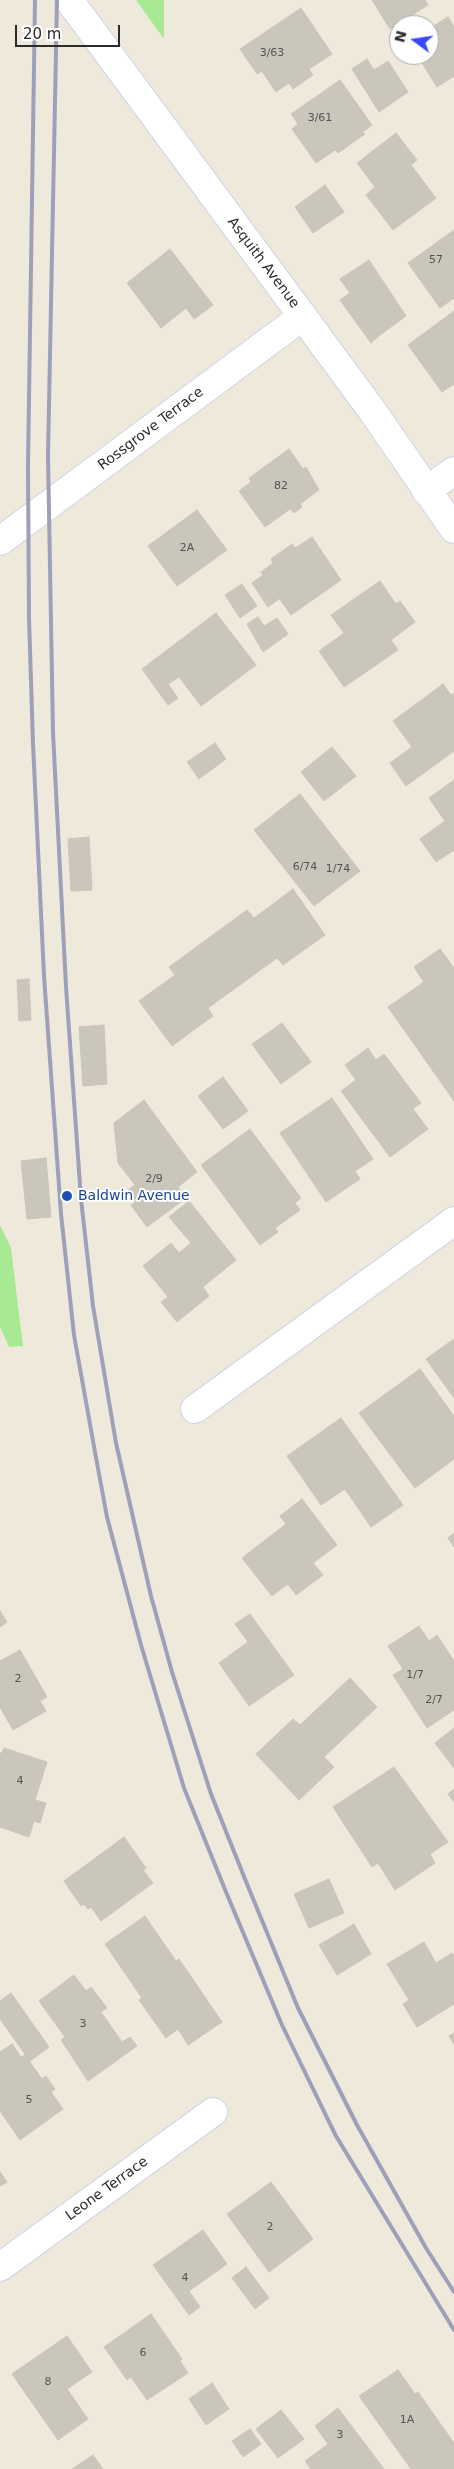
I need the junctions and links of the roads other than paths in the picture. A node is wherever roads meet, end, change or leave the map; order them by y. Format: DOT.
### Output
graph roads {
  1 [pos="68,0"];
  2 [pos="303,316"];
  3 [pos="454,471"];
  4 [pos="426,491"];
  5 [pos="454,529"];
  6 [pos="0,541"];
  7 [pos="454,1221"];
  8 [pos="195,1408"];
  9 [pos="214,2112"];
  10 [pos="0,2267"];
  1 -- 2 [label="street, Asquith Avenue"];
  2 -- 4 [label="street, Asquith Avenue"];
  2 -- 6 [label="street, Rossgrove Terrace"];
  3 -- 4 [label="street"];
  4 -- 5 [label="street, Asquith Avenue"];
  7 -- 8 [label="street"];
  9 -- 10 [label="street, Leone Terrace"];
}
